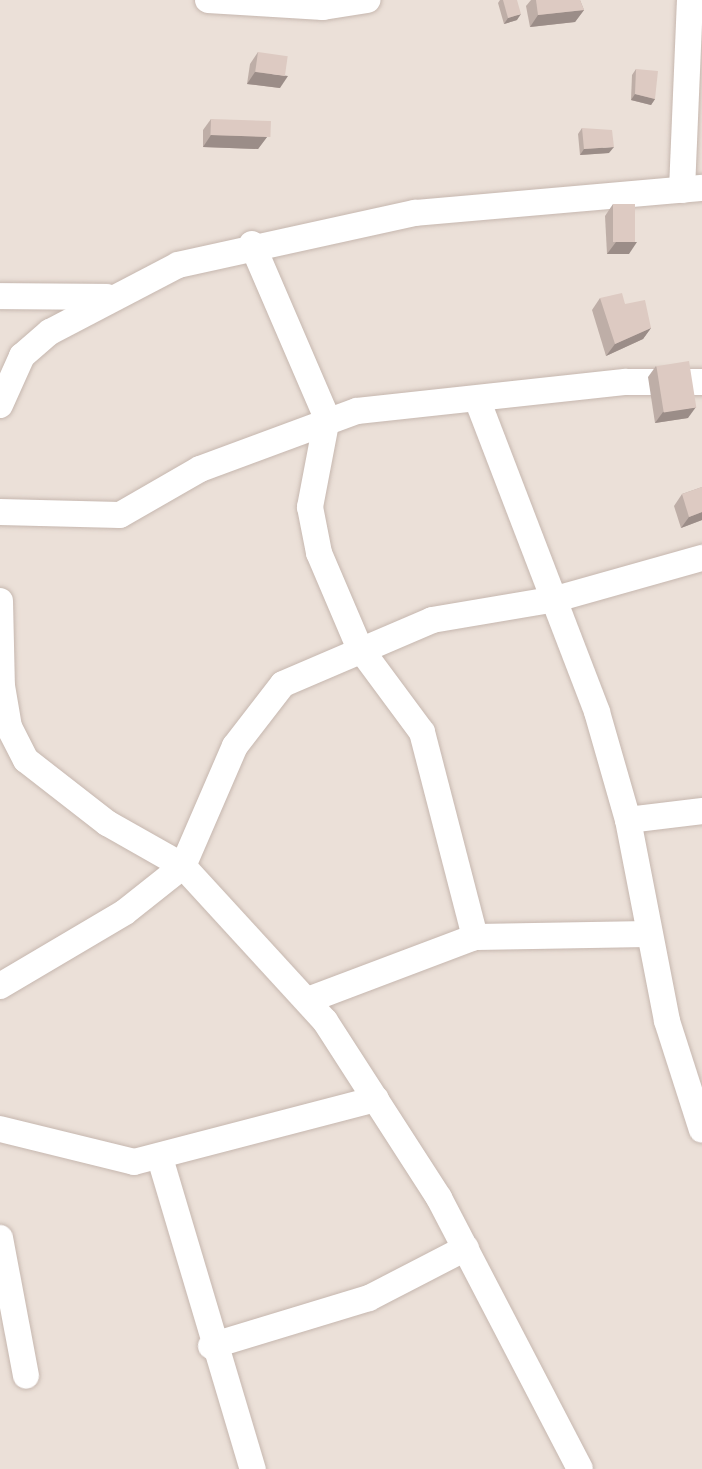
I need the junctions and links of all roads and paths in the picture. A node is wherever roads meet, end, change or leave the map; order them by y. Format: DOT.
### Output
graph roads {
  1 [pos="208,0"];
  2 [pos="367,0"];
  3 [pos="690,0"];
  4 [pos="692,189"];
  5 [pos="252,244"];
  6 [pos="0,296"];
  7 [pos="107,297"];
  8 [pos="702,382"];
  9 [pos="477,399"];
  10 [pos="0,405"];
  11 [pos="327,418"];
  12 [pos="0,512"];
  13 [pos="702,558"];
  14 [pos="556,599"];
  15 [pos="0,601"];
  16 [pos="359,647"];
  17 [pos="702,811"];
  18 [pos="628,820"];
  19 [pos="183,866"];
  20 [pos="649,934"];
  21 [pos="475,937"];
  22 [pos="0,986"];
  23 [pos="308,1000"];
  24 [pos="376,1099"];
  25 [pos="0,1129"];
  26 [pos="702,1130"];
  27 [pos="160,1158"];
  28 [pos="0,1238"];
  29 [pos="466,1248"];
  30 [pos="211,1346"];
  31 [pos="26,1376"];
  32 [pos="253,1469"];
  33 [pos="580,1469"];
  1 -- 2 [label="street"];
  3 -- 4 [label="street"];
  4 -- 5 [label="street"];
  5 -- 7 [label="street"];
  5 -- 11 [label="street"];
  6 -- 7 [label="street"];
  7 -- 10 [label="street"];
  8 -- 9 [label="street"];
  9 -- 11 [label="street"];
  9 -- 14 [label="street"];
  11 -- 12 [label="street"];
  11 -- 16 [label="street"];
  13 -- 14 [label="street"];
  14 -- 16 [label="street"];
  14 -- 18 [label="street"];
  15 -- 19 [label="street"];
  16 -- 19 [label="street"];
  16 -- 21 [label="street"];
  17 -- 18 [label="street"];
  18 -- 20 [label="street"];
  19 -- 22 [label="street"];
  19 -- 23 [label="street"];
  20 -- 21 [label="street"];
  20 -- 26 [label="street"];
  21 -- 23 [label="street"];
  23 -- 24 [label="street"];
  24 -- 27 [label="street"];
  24 -- 29 [label="street"];
  25 -- 27 [label="street"];
  27 -- 30 [label="street"];
  28 -- 31 [label="street"];
  29 -- 30 [label="street"];
  29 -- 33 [label="street"];
  30 -- 32 [label="street"];
}
